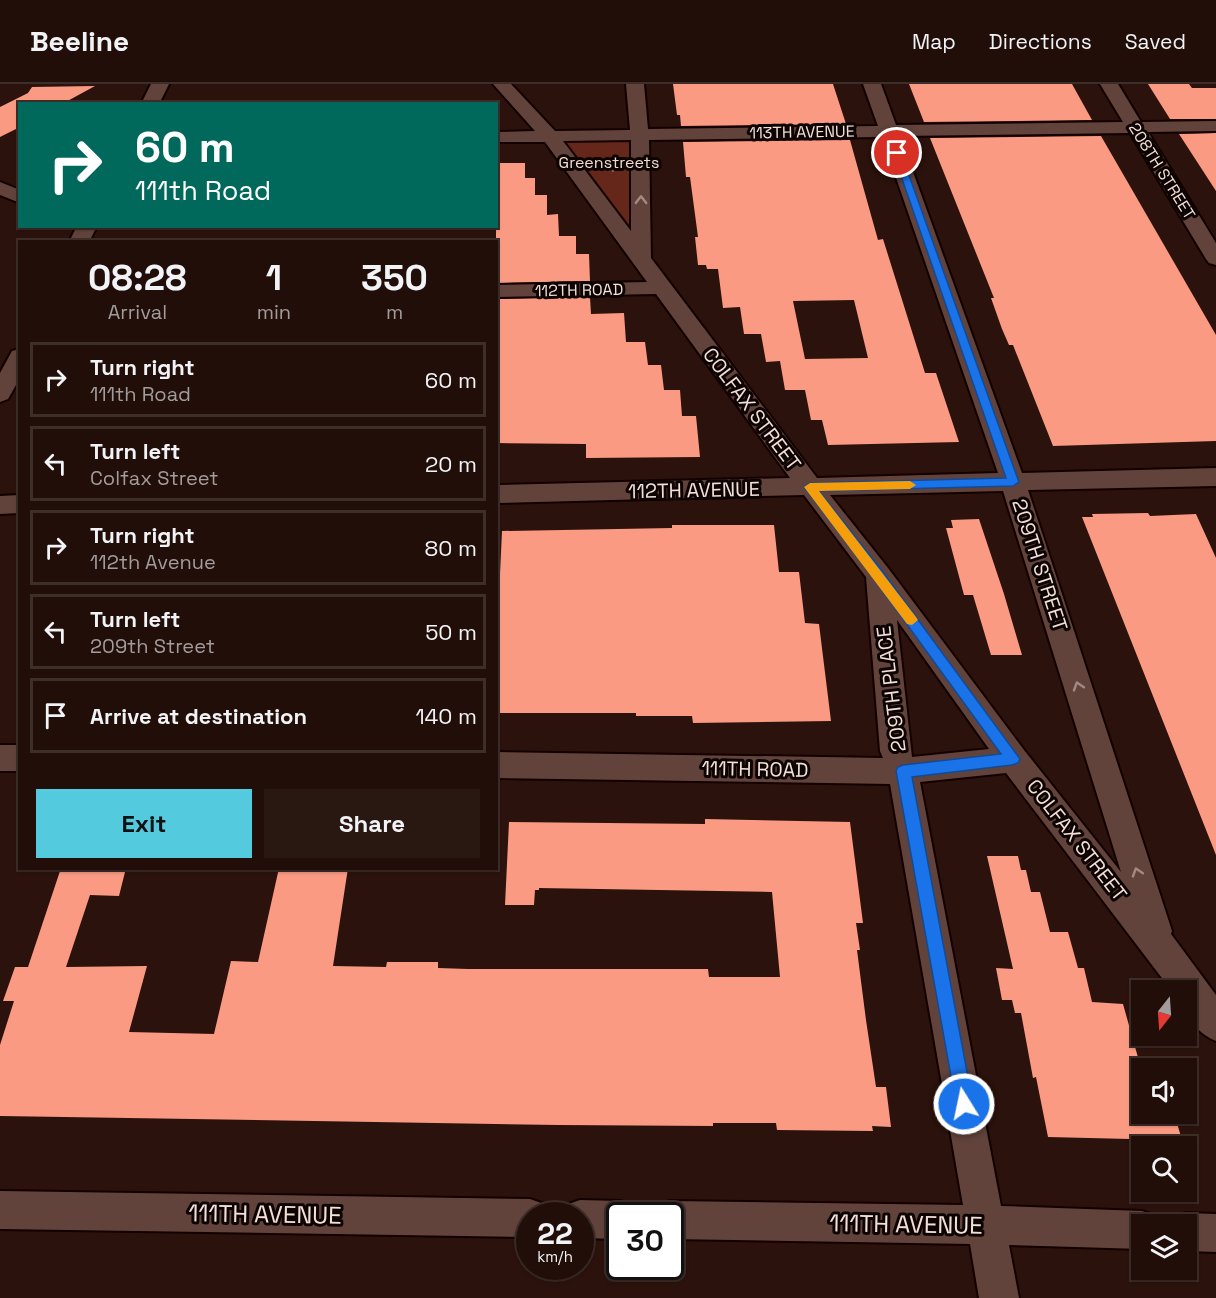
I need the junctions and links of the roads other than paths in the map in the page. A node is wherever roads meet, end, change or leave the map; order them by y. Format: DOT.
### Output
graph roads {
  1 [pos="160,84"];
  2 [pos="502,84"];
  3 [pos="635,84"];
  4 [pos="872,84"];
  5 [pos="1108,84"];
  6 [pos="151,102"];
  7 [pos="1216,126"];
  8 [pos="1135,127"];
  9 [pos="889,130"];
  10 [pos="640,135"];
  11 [pos="550,136"];
  12 [pos="498,137"];
  13 [pos="0,188"];
  14 [pos="18,196"];
  15 [pos="641,259"];
  16 [pos="1216,259"];
  17 [pos="661,288"];
  18 [pos="498,291"];
  19 [pos="18,360"];
  20 [pos="0,394"];
  21 [pos="1216,477"];
  22 [pos="1013,482"];
  23 [pos="810,487"];
  24 [pos="498,494"];
  25 [pos="18,504"];
  26 [pos="0,505"];
  27 [pos="879,575"];
  28 [pos="0,758"];
  29 [pos="18,758"];
  30 [pos="1012,759"];
  31 [pos="498,765"];
  32 [pos="903,771"];
  33 [pos="1161,948"];
  34 [pos="1216,1024"];
  35 [pos="0,1210"];
  36 [pos="516,1218"];
  37 [pos="684,1220"];
  38 [pos="986,1225"];
  39 [pos="1131,1230"];
  40 [pos="1197,1232"];
  41 [pos="1216,1233"];
  42 [pos="999,1298"];
  1 -- 6 [label="street"];
  2 -- 11 [label="street, COLFAX STREET"];
  3 -- 10 [label="street"];
  4 -- 9 [label="street, 209TH STREET"];
  5 -- 8 [label="street, 208TH STREET"];
  7 -- 8 [label="street, 113TH AVENUE"];
  8 -- 9 [label="street, 113TH AVENUE"];
  8 -- 16 [label="street, 208TH STREET"];
  9 -- 10 [label="street, 113TH AVENUE"];
  9 -- 22 [label="street, 209TH STREET"];
  10 -- 11 [label="street, 113TH AVENUE"];
  15 -- 10 [label="street, one-way"];
  11 -- 12 [label="street, 113TH AVENUE"];
  11 -- 15 [label="street, COLFAX STREET"];
  13 -- 14 [label="street"];
  15 -- 17 [label="street, COLFAX STREET"];
  17 -- 18 [label="street, 112TH ROAD"];
  17 -- 23 [label="street, COLFAX STREET"];
  19 -- 20 [label="street"];
  21 -- 22 [label="street, 112TH AVENUE"];
  22 -- 23 [label="street, 112TH AVENUE"];
  33 -- 22 [label="street, 209TH STREET, one-way"];
  23 -- 24 [label="street, 112TH AVENUE"];
  23 -- 27 [label="street, COLFAX STREET"];
  25 -- 26 [label="street"];
  27 -- 30 [label="street, COLFAX STREET"];
  27 -- 32 [label="street, 209TH PLACE"];
  28 -- 29 [label="street"];
  30 -- 32 [label="street, 111TH ROAD"];
  30 -- 33 [label="street, COLFAX STREET"];
  31 -- 32 [label="street, 111TH ROAD"];
  32 -- 38 [label="street, 209TH PLACE"];
  33 -- 34 [label="street, COLFAX STREET"];
  35 -- 36 [label="street, 111TH AVENUE"];
  37 -- 38 [label="street, 111TH AVENUE"];
  38 -- 39 [label="street, 111TH AVENUE"];
  38 -- 42 [label="street, 209TH PLACE"];
  40 -- 41 [label="street"];
}
